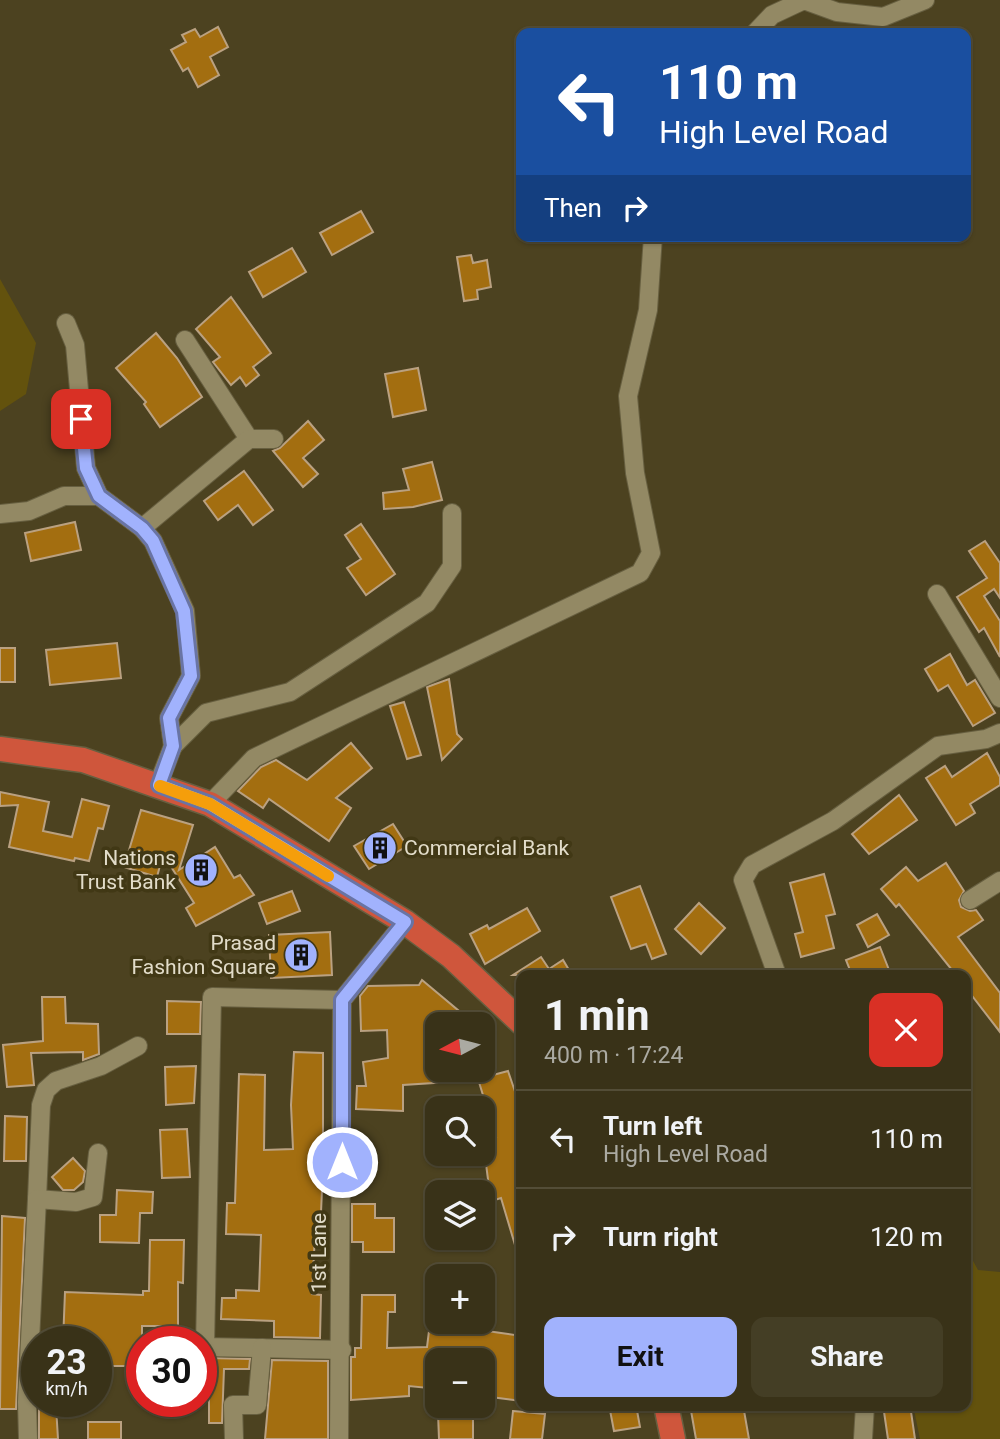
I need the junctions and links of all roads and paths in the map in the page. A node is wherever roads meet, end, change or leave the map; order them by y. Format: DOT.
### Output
graph roads {
  1 [pos="925,0"];
  2 [pos="760,28"];
  3 [pos="653,242"];
  4 [pos="66,323"];
  5 [pos="185,340"];
  6 [pos="249,439"];
  7 [pos="274,439"];
  8 [pos="99,496"];
  9 [pos="452,513"];
  10 [pos="0,514"];
  11 [pos="142,528"];
  12 [pos="937,594"];
  13 [pos="1000,698"];
  14 [pos="1000,733"];
  15 [pos="173,746"];
  16 [pos="0,749"];
  17 [pos="159,785"];
  18 [pos="210,804"];
  19 [pos="1000,881"];
  20 [pos="970,900"];
  21 [pos="405,922"];
  22 [pos="775,970"];
  23 [pos="342,1000"];
  24 [pos="516,1017"];
  25 [pos="138,1046"];
  26 [pos="98,1153"];
  27 [pos="37,1199"];
  28 [pos="262,1348"];
  29 [pos="342,1350"];
  30 [pos="667,1411"];
  31 [pos="865,1411"];
  32 [pos="29,1439"];
  33 [pos="234,1439"];
  34 [pos="339,1439"];
  35 [pos="673,1439"];
  36 [pos="863,1439"];
  1 -- 2 [label="street"];
  3 -- 18 [label="street"];
  4 -- 8 [label="street"];
  5 -- 6 [label="street"];
  6 -- 7 [label="street"];
  6 -- 11 [label="street"];
  8 -- 10 [label="street"];
  8 -- 11 [label="street"];
  9 -- 15 [label="street"];
  11 -- 15 [label="street"];
  12 -- 13 [label="street"];
  14 -- 22 [label="street"];
  15 -- 17 [label="street"];
  16 -- 17 [label="highway"];
  17 -- 18 [label="highway"];
  18 -- 21 [label="highway"];
  19 -- 20 [label="street"];
  21 -- 23 [label="street"];
  21 -- 24 [label="highway"];
  23 -- 28 [label="street"];
  23 -- 29 [label="street, 1st Lane"];
  25 -- 27 [label="street"];
  26 -- 27 [label="street"];
  27 -- 32 [label="street"];
  28 -- 29 [label="street"];
  28 -- 33 [label="street"];
  29 -- 34 [label="street, 1st Lane"];
  30 -- 35 [label="highway"];
  31 -- 36 [label="street"];
}
